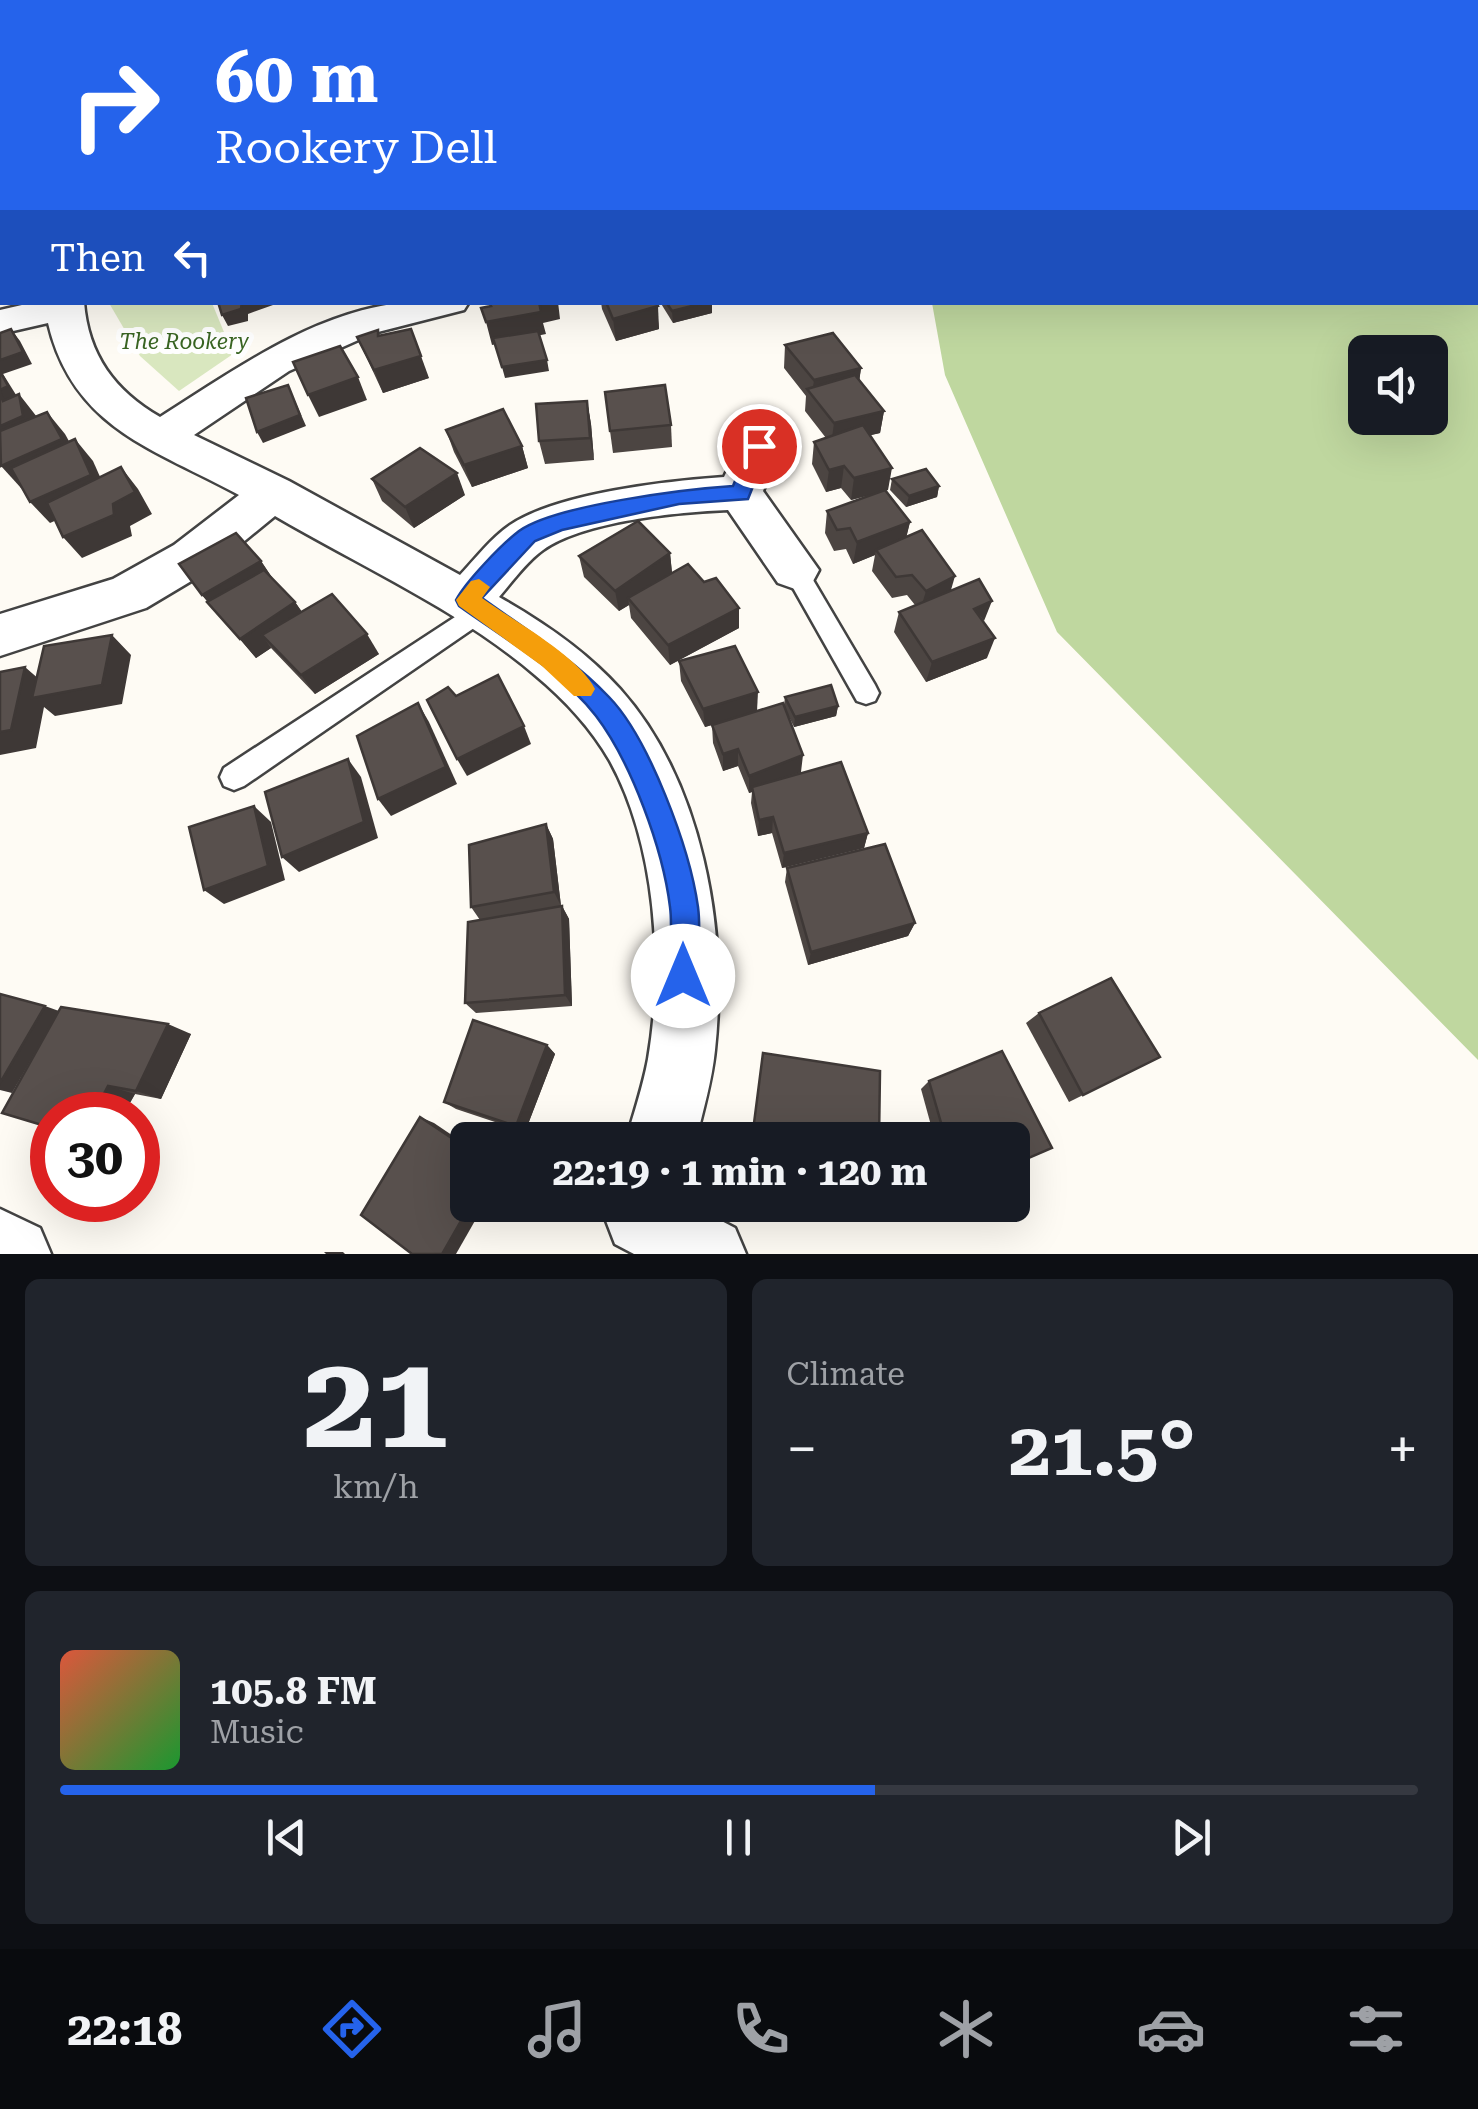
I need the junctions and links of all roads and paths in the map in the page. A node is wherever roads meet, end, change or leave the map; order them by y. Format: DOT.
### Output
graph roads {
  1 [pos="64,305"];
  2 [pos="439,305"];
  3 [pos="0,322"];
  4 [pos="162,436"];
  5 [pos="759,446"];
  6 [pos="273,492"];
  7 [pos="740,493"];
  8 [pos="796,570"];
  9 [pos="474,605"];
  10 [pos="0,635"];
  11 [pos="866,693"];
  12 [pos="234,777"];
  13 [pos="665,1122"];
  14 [pos="636,1226"];
  15 [pos="0,1246"];
  16 [pos="14,1254"];
  17 [pos="709,1254"];
  1 -- 3 [label="street"];
  1 -- 4 [label="street"];
  2 -- 4 [label="street"];
  4 -- 6 [label="street"];
  5 -- 7 [label="street"];
  6 -- 9 [label="street"];
  6 -- 10 [label="street"];
  7 -- 8 [label="street"];
  7 -- 9 [label="street"];
  8 -- 11 [label="lane"];
  9 -- 12 [label="lane"];
  9 -- 13 [label="street"];
  14 -- 17 [label="street"];
  15 -- 16 [label="street"];
}
